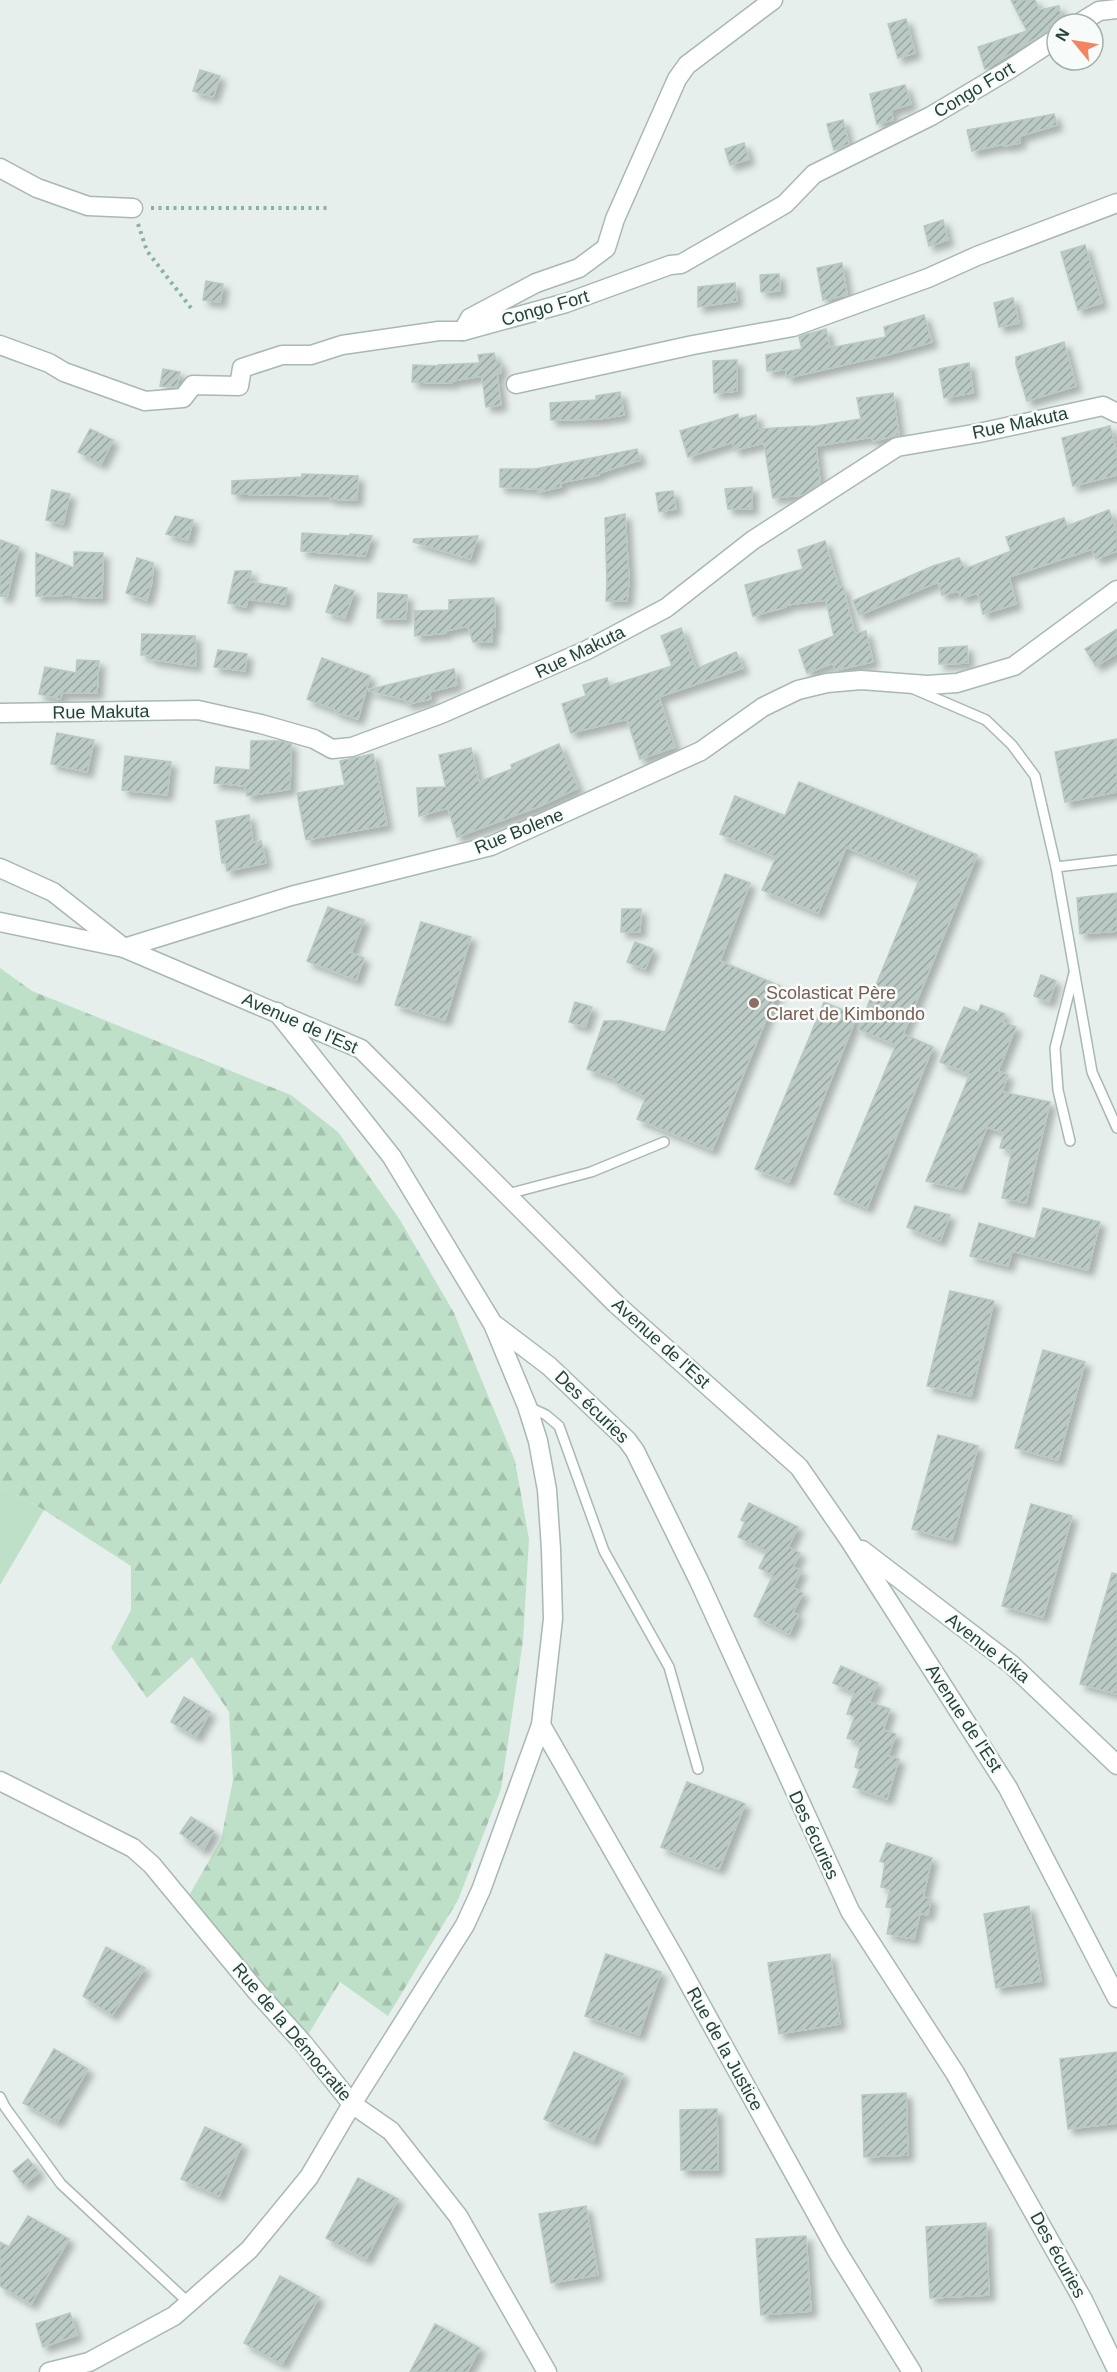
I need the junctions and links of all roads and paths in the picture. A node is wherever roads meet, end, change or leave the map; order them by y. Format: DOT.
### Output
graph roads {
  1 [pos="773,0"];
  2 [pos="1117,9"];
  3 [pos="1096,12"];
  4 [pos="1045,45"];
  5 [pos="0,168"];
  6 [pos="1117,204"];
  7 [pos="133,208"];
  8 [pos="330,208"];
  9 [pos="191,308"];
  10 [pos="464,331"];
  11 [pos="0,345"];
  12 [pos="516,384"];
  13 [pos="1117,413"];
  14 [pos="1116,592"];
  15 [pos="895,681"];
  16 [pos="0,713"];
  17 [pos="1117,860"];
  18 [pos="1056,867"];
  19 [pos="0,868"];
  20 [pos="0,922"];
  21 [pos="124,948"];
  22 [pos="1075,970"];
  23 [pos="277,1012"];
  24 [pos="1117,1128"];
  25 [pos="1070,1141"];
  26 [pos="664,1142"];
  27 [pos="508,1194"];
  28 [pos="493,1324"];
  29 [pos="527,1406"];
  30 [pos="850,1541"];
  31 [pos="541,1725"];
  32 [pos="1117,1765"];
  33 [pos="698,1769"];
  34 [pos="0,1781"];
  35 [pos="1117,1998"];
  36 [pos="0,2097"];
  37 [pos="352,2104"];
  38 [pos="189,2303"];
  39 [pos="1117,2370"];
  40 [pos="49,2372"];
  41 [pos="547,2372"];
  42 [pos="912,2372"];
  1 -- 10 [label="street"];
  2 -- 3 [label="street"];
  4 -- 10 [label="street, Congo Fort"];
  5 -- 7 [label="street"];
  6 -- 12 [label="street"];
  7 -- 8 [label="path"];
  7 -- 9 [label="path"];
  10 -- 11 [label="street, Congo Fort"];
  13 -- 16 [label="street, Rue Makuta"];
  14 -- 15 [label="street, Rue Bolene"];
  15 -- 18 [label="lane"];
  15 -- 21 [label="street, Rue Bolene"];
  17 -- 18 [label="lane"];
  18 -- 22 [label="lane"];
  19 -- 21 [label="street"];
  20 -- 21 [label="street, Avenue de l'Est"];
  21 -- 23 [label="street, Avenue de l'Est"];
  22 -- 24 [label="lane"];
  22 -- 25 [label="lane"];
  23 -- 27 [label="street, Avenue de l'Est"];
  23 -- 28 [label="street"];
  26 -- 27 [label="lane"];
  27 -- 30 [label="street, Avenue de l'Est"];
  28 -- 29 [label="street"];
  28 -- 39 [label="street, Des écuries"];
  29 -- 31 [label="street"];
  29 -- 33 [label="lane"];
  30 -- 32 [label="street, Avenue Kika"];
  30 -- 35 [label="street, Avenue de l'Est"];
  31 -- 37 [label="street"];
  31 -- 42 [label="street, Rue de la Justice"];
  34 -- 37 [label="street, Rue de la Démocratie"];
  36 -- 38 [label="lane"];
  37 -- 38 [label="street"];
  37 -- 41 [label="street, Rue de la Démocratie"];
  38 -- 40 [label="street"];
}
